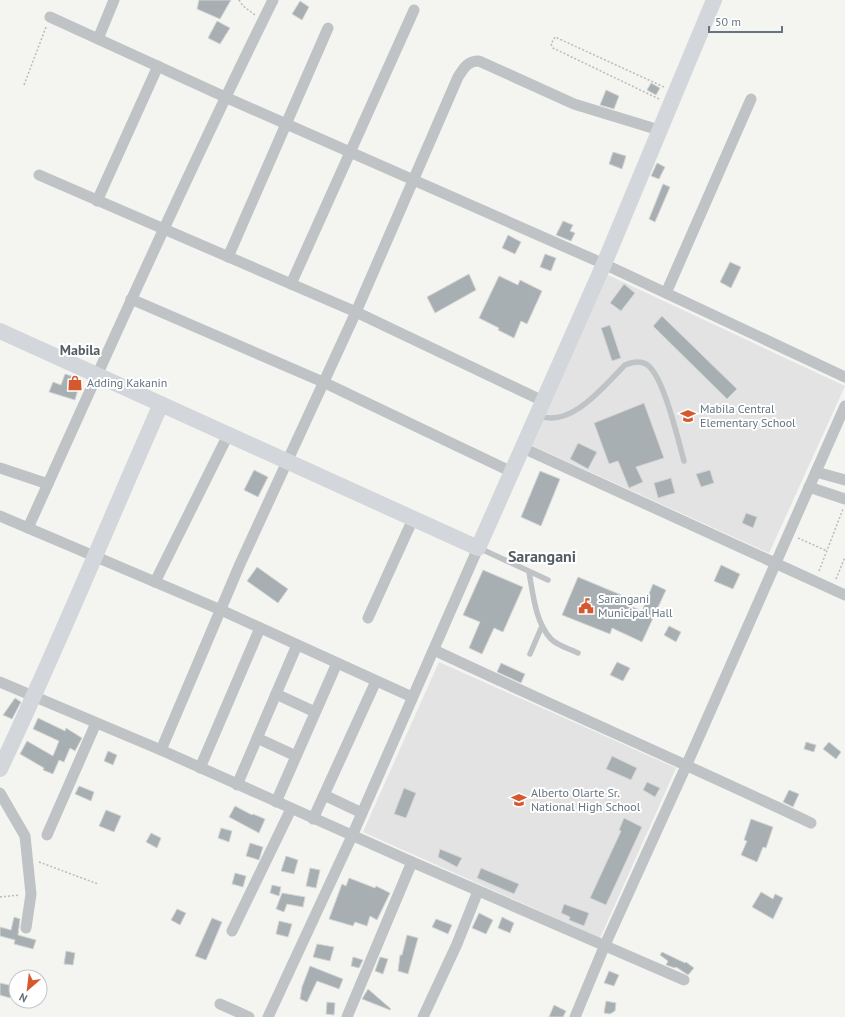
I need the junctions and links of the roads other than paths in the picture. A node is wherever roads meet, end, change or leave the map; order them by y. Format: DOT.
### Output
graph roads {
  1 [pos="114,0"];
  2 [pos="273,0"];
  3 [pos="714,0"];
  4 [pos="414,10"];
  5 [pos="50,17"];
  6 [pos="328,28"];
  7 [pos="98,38"];
  8 [pos="158,66"];
  9 [pos="225,97"];
  10 [pos="751,99"];
  11 [pos="287,124"];
  12 [pos="659,130"];
  13 [pos="351,151"];
  14 [pos="39,175"];
  15 [pos="414,179"];
  16 [pos="97,200"];
  17 [pos="163,230"];
  18 [pos="228,257"];
  19 [pos="604,264"];
  20 [pos="291,284"];
  21 [pos="666,293"];
  22 [pos="131,299"];
  23 [pos="356,312"];
  24 [pos="0,331"];
  25 [pos="97,375"];
  26 [pos="845,377"];
  27 [pos="323,382"];
  28 [pos="161,404"];
  29 [pos="845,406"];
  30 [pos="540,408"];
  31 [pos="228,435"];
  32 [pos="523,448"];
  33 [pos="287,461"];
  34 [pos="684,461"];
  35 [pos="0,468"];
  36 [pos="512,472"];
  37 [pos="816,472"];
  38 [pos="845,480"];
  39 [pos="48,484"];
  40 [pos="809,487"];
  41 [pos="845,499"];
  42 [pos="0,516"];
  43 [pos="413,519"];
  44 [pos="28,528"];
  45 [pos="478,548"];
  46 [pos="94,556"];
  47 [pos="775,564"];
  48 [pos="529,572"];
  49 [pos="548,580"];
  50 [pos="155,582"];
  51 [pos="845,595"];
  52 [pos="220,610"];
  53 [pos="368,618"];
  54 [pos="542,626"];
  55 [pos="260,628"];
  56 [pos="297,645"];
  57 [pos="434,650"];
  58 [pos="578,653"];
  59 [pos="530,654"];
  60 [pos="337,663"];
  61 [pos="376,681"];
  62 [pos="0,682"];
  63 [pos="276,694"];
  64 [pos="412,697"];
  65 [pos="34,698"];
  66 [pos="315,712"];
  67 [pos="96,724"];
  68 [pos="257,738"];
  69 [pos="161,750"];
  70 [pos="296,756"];
  71 [pos="687,764"];
  72 [pos="200,768"];
  73 [pos="0,769"];
  74 [pos="238,784"];
  75 [pos="0,793"];
  76 [pos="324,796"];
  77 [pos="276,802"];
  78 [pos="291,809"];
  79 [pos="362,813"];
  80 [pos="314,819"];
  81 [pos="811,823"];
  82 [pos="47,835"];
  83 [pos="352,836"];
  84 [pos="412,862"];
  85 [pos="478,891"];
  86 [pos="26,928"];
  87 [pos="232,930"];
  88 [pos="604,946"];
  89 [pos="684,980"];
  90 [pos="220,1004"];
  91 [pos="249,1017"];
  92 [pos="268,1017"];
  93 [pos="347,1017"];
  94 [pos="423,1017"];
  95 [pos="575,1017"];
  1 -- 7 [label="street"];
  2 -- 9 [label="street"];
  3 -- 12 [label="street"];
  4 -- 13 [label="street"];
  5 -- 7 [label="street"];
  6 -- 11 [label="street"];
  7 -- 8 [label="street"];
  8 -- 9 [label="street"];
  8 -- 16 [label="street"];
  9 -- 11 [label="street"];
  9 -- 17 [label="street"];
  10 -- 21 [label="street"];
  11 -- 13 [label="street"];
  11 -- 18 [label="street"];
  12 -- 15 [label="street"];
  12 -- 19 [label="street"];
  13 -- 15 [label="street"];
  13 -- 20 [label="street"];
  14 -- 16 [label="street"];
  15 -- 19 [label="street"];
  15 -- 23 [label="street"];
  16 -- 17 [label="street"];
  17 -- 18 [label="street"];
  17 -- 22 [label="street"];
  18 -- 20 [label="street"];
  19 -- 21 [label="street"];
  19 -- 30 [label="street"];
  20 -- 23 [label="street"];
  21 -- 26 [label="street"];
  22 -- 25 [label="street"];
  22 -- 27 [label="street"];
  23 -- 27 [label="street"];
  23 -- 30 [label="street"];
  24 -- 25 [label="street"];
  25 -- 28 [label="street"];
  25 -- 39 [label="street"];
  27 -- 33 [label="street"];
  27 -- 36 [label="street"];
  28 -- 31 [label="street"];
  28 -- 46 [label="street"];
  29 -- 37 [label="street"];
  30 -- 32 [label="street"];
  30 -- 34 [label="lane"];
  31 -- 33 [label="street"];
  31 -- 50 [label="street"];
  32 -- 36 [label="street"];
  32 -- 47 [label="street"];
  33 -- 43 [label="street"];
  33 -- 52 [label="street"];
  35 -- 39 [label="street"];
  36 -- 45 [label="street"];
  37 -- 38 [label="street"];
  37 -- 40 [label="street"];
  39 -- 44 [label="street"];
  40 -- 41 [label="street"];
  40 -- 47 [label="street"];
  42 -- 44 [label="street"];
  43 -- 45 [label="street"];
  43 -- 53 [label="street"];
  44 -- 46 [label="street"];
  45 -- 48 [label="lane"];
  45 -- 57 [label="street"];
  46 -- 50 [label="street"];
  46 -- 65 [label="street"];
  47 -- 51 [label="street"];
  47 -- 71 [label="street"];
  48 -- 49 [label="lane"];
  48 -- 54 [label="lane"];
  50 -- 52 [label="street"];
  52 -- 55 [label="street"];
  52 -- 69 [label="street"];
  54 -- 58 [label="lane"];
  54 -- 59 [label="lane"];
  55 -- 56 [label="street"];
  55 -- 72 [label="street"];
  56 -- 60 [label="street"];
  56 -- 63 [label="street"];
  57 -- 64 [label="street"];
  57 -- 71 [label="street"];
  60 -- 61 [label="street"];
  60 -- 66 [label="street"];
  61 -- 64 [label="street"];
  61 -- 76 [label="street"];
  62 -- 65 [label="street"];
  63 -- 66 [label="street"];
  63 -- 68 [label="street"];
  64 -- 79 [label="street"];
  65 -- 67 [label="street"];
  65 -- 73 [label="street"];
  66 -- 70 [label="street"];
  67 -- 69 [label="street"];
  67 -- 82 [label="street"];
  68 -- 70 [label="street"];
  68 -- 74 [label="street"];
  69 -- 72 [label="street"];
  70 -- 77 [label="street"];
  71 -- 81 [label="street"];
  71 -- 88 [label="street"];
  72 -- 74 [label="street"];
  74 -- 77 [label="street"];
  75 -- 86 [label="street"];
  76 -- 79 [label="street"];
  76 -- 80 [label="street"];
  77 -- 78 [label="street"];
  78 -- 80 [label="street"];
  78 -- 87 [label="street"];
  79 -- 83 [label="street"];
  80 -- 83 [label="street"];
  83 -- 84 [label="street"];
  83 -- 92 [label="street"];
  84 -- 85 [label="street"];
  84 -- 93 [label="street"];
  85 -- 88 [label="street"];
  85 -- 94 [label="street"];
  88 -- 89 [label="street"];
  88 -- 95 [label="street"];
  90 -- 91 [label="street"];
}
